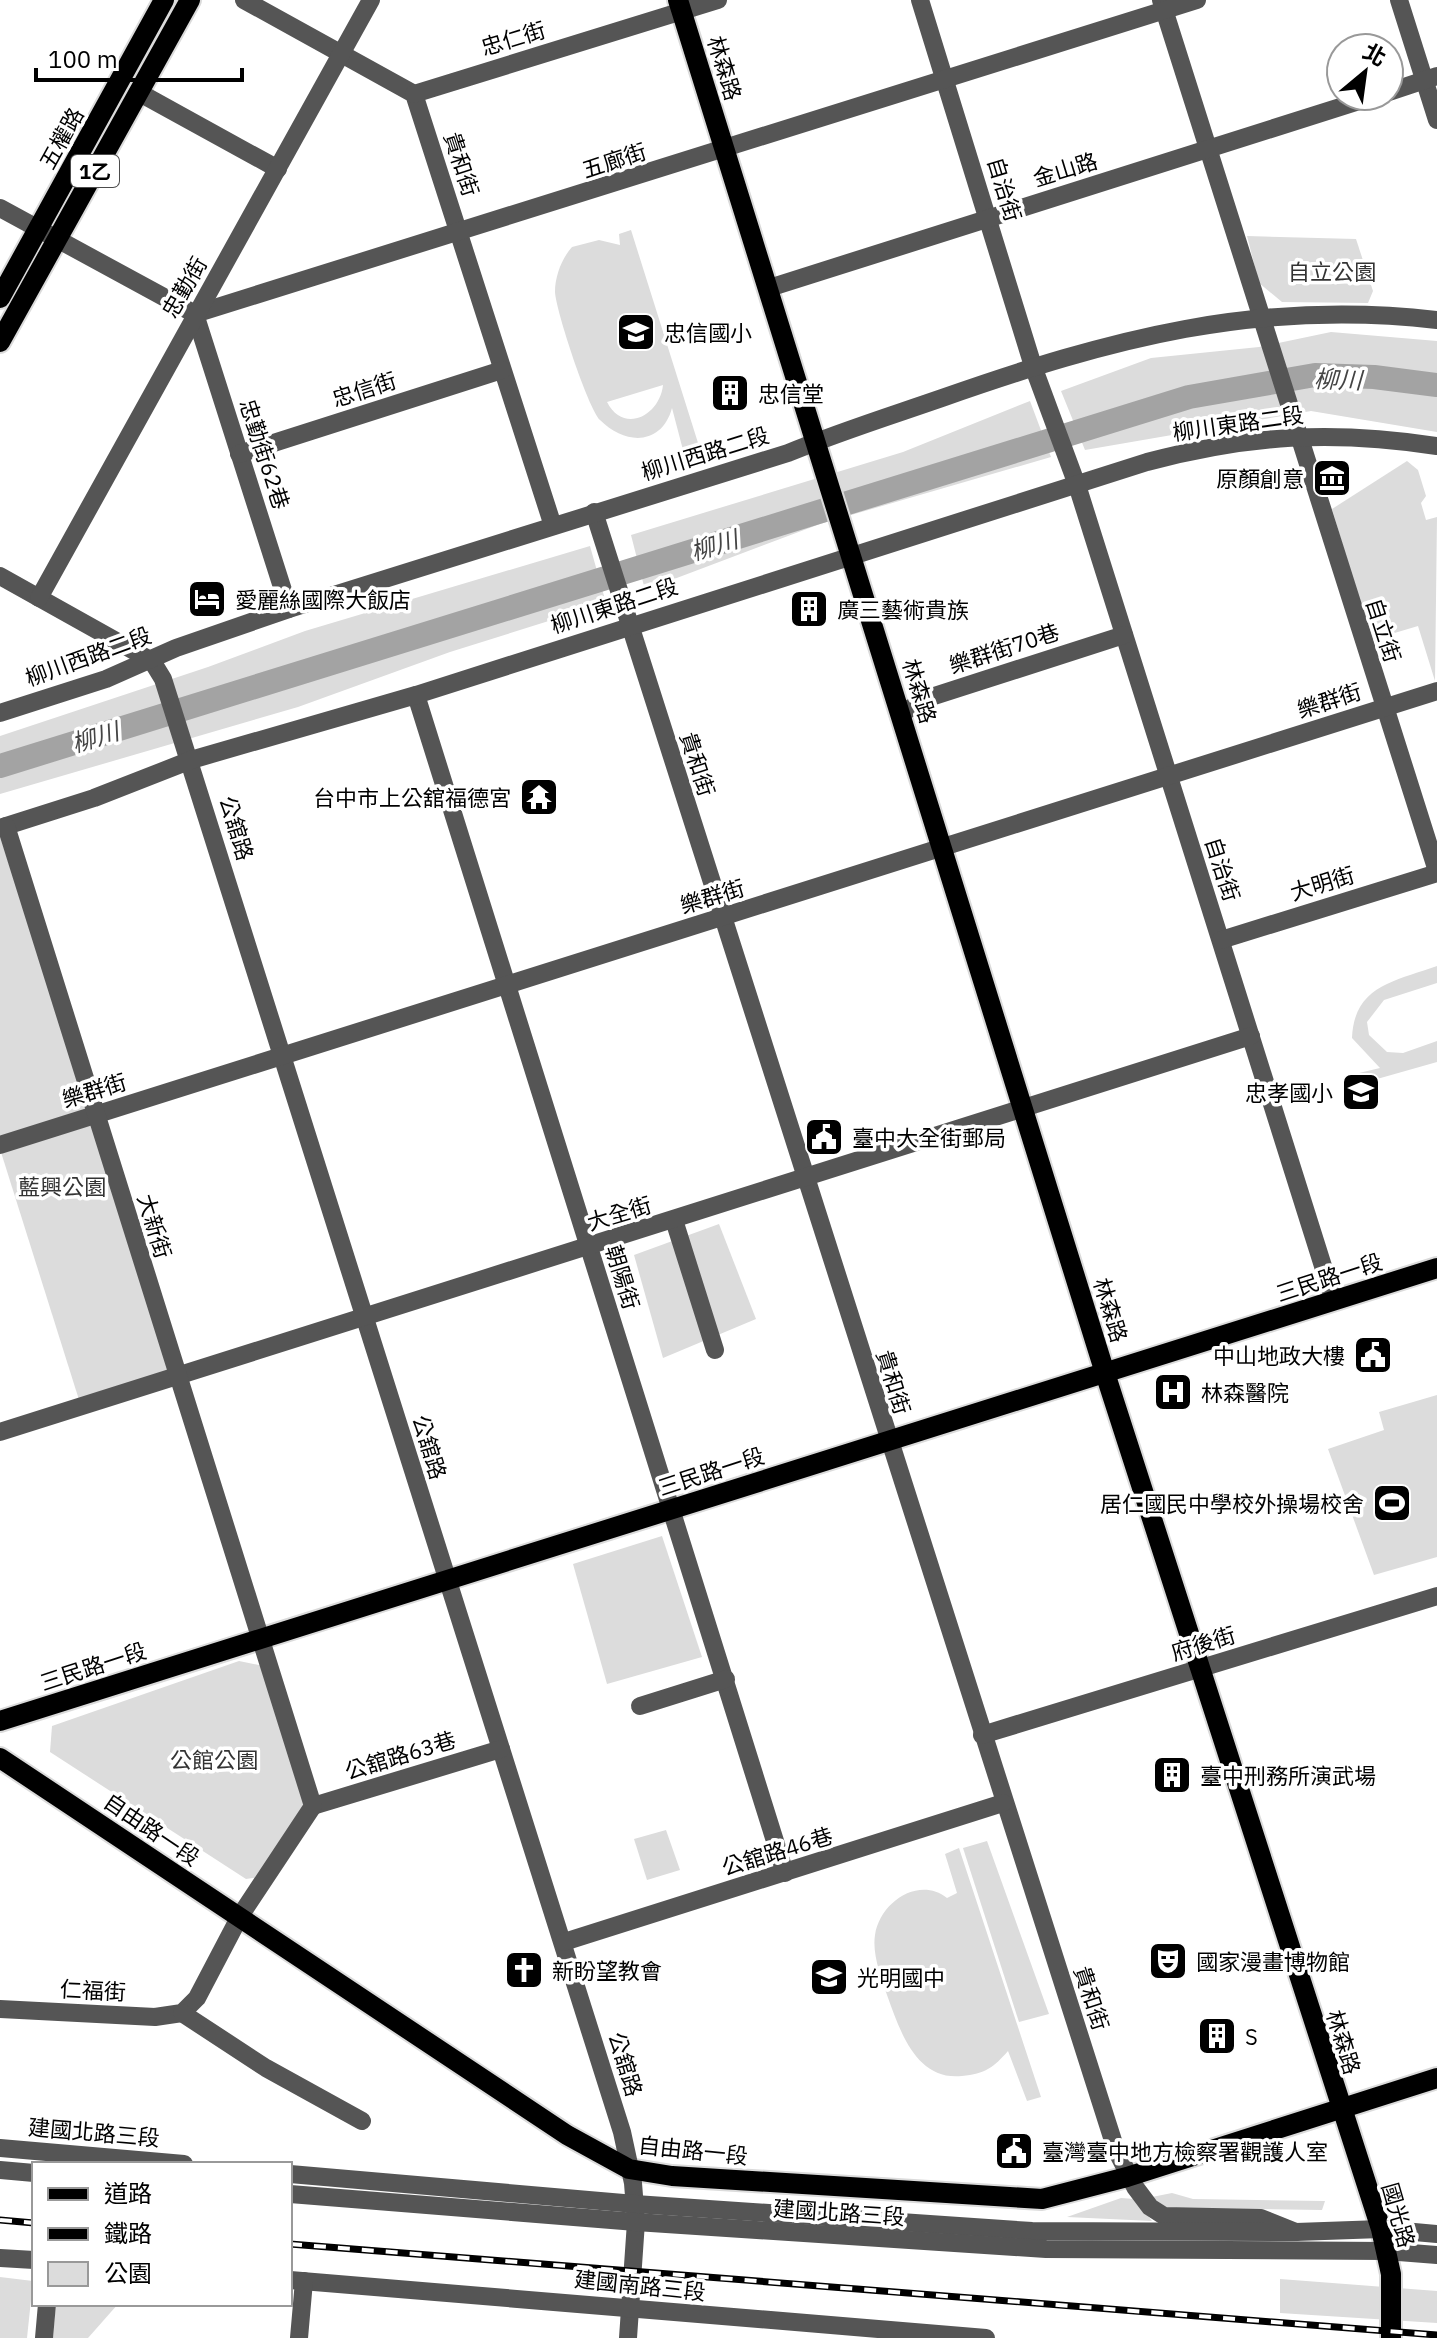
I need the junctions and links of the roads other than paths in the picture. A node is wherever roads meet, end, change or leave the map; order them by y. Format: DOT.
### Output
graph roads {
  1 [pos="164,0"];
  2 [pos="190,0"];
  3 [pos="244,0"];
  4 [pos="371,0"];
  5 [pos="718,0"];
  6 [pos="920,0"];
  7 [pos="1197,0"];
  8 [pos="1399,0"];
  9 [pos="1163,5"];
  10 [pos="680,6"];
  11 [pos="341,54"];
  12 [pos="1430,78"];
  13 [pos="945,80"];
  14 [pos="1405,87"];
  15 [pos="138,92"];
  16 [pos="414,94"];
  17 [pos="1325,112"];
  18 [pos="1437,120"];
  19 [pos="725,149"];
  20 [pos="1207,149"];
  21 [pos="278,169"];
  22 [pos="0,208"];
  23 [pos="989,218"];
  24 [pos="38,229"];
  25 [pos="460,234"];
  26 [pos="57,239"];
  27 [pos="769,288"];
  28 [pos="0,298"];
  29 [pos="195,314"];
  30 [pos="1260,316"];
  31 [pos="1437,320"];
  32 [pos="0,342"];
  33 [pos="1033,366"];
  34 [pos="502,370"];
  35 [pos="1297,435"];
  36 [pos="816,441"];
  37 [pos="1437,446"];
  38 [pos="239,454"];
  39 [pos="1077,485"];
  40 [pos="594,512"];
  41 [pos="553,526"];
  42 [pos="853,554"];
  43 [pos="0,576"];
  44 [pos="39,598"];
  45 [pos="289,609"];
  46 [pos="629,624"];
  47 [pos="1124,635"];
  48 [pos="152,661"];
  49 [pos="1437,691"];
  50 [pos="416,695"];
  51 [pos="1384,708"];
  52 [pos="0,713"];
  53 [pos="902,713"];
  54 [pos="191,760"];
  55 [pos="1169,776"];
  56 [pos="3,827"];
  57 [pos="945,848"];
  58 [pos="1437,872"];
  59 [pos="722,918"];
  60 [pos="1221,940"];
  61 [pos="507,986"];
  62 [pos="1251,1036"];
  63 [pos="283,1057"];
  64 [pos="1025,1110"];
  65 [pos="96,1115"];
  66 [pos="0,1145"];
  67 [pos="805,1179"];
  68 [pos="674,1220"];
  69 [pos="589,1247"];
  70 [pos="1437,1268"];
  71 [pos="1334,1301"];
  72 [pos="365,1318"];
  73 [pos="715,1350"];
  74 [pos="1105,1373"];
  75 [pos="177,1377"];
  76 [pos="0,1432"];
  77 [pos="887,1442"];
  78 [pos="671,1509"];
  79 [pos="447,1580"];
  80 [pos="1437,1596"];
  81 [pos="260,1639"];
  82 [pos="1200,1669"];
  83 [pos="726,1679"];
  84 [pos="640,1706"];
  85 [pos="0,1721"];
  86 [pos="982,1735"];
  87 [pos="501,1749"];
  88 [pos="0,1758"];
  89 [pos="1003,1803"];
  90 [pos="313,1806"];
  91 [pos="785,1873"];
  92 [pos="240,1916"];
  93 [pos="564,1942"];
  94 [pos="0,2009"];
  95 [pos="182,2013"];
  96 [pos="1437,2078"];
  97 [pos="1340,2108"];
  98 [pos="362,2121"];
  99 [pos="0,2148"];
  100 [pos="161,2162"];
  101 [pos="629,2169"];
  102 [pos="0,2170"];
  103 [pos="32,2173"];
  104 [pos="292,2174"];
  105 [pos="1127,2177"];
  106 [pos="292,2194"];
  107 [pos="635,2213"];
  108 [pos="1381,2229"];
  109 [pos="1296,2232"];
  110 [pos="1437,2234"];
  111 [pos="1386,2251"];
  112 [pos="1437,2255"];
  113 [pos="0,2258"];
  114 [pos="32,2260"];
  115 [pos="297,2280"];
  116 [pos="47,2306"];
  117 [pos="630,2308"];
  118 [pos="884,2334"];
  119 [pos="44,2338"];
  120 [pos="299,2338"];
  121 [pos="628,2338"];
  122 [pos="986,2338"];
  123 [pos="1391,2338"];
  1 -- 24 [label="main road, 五權路 / 1乙"];
  2 -- 15 [label="main road, 五權路 / 1乙"];
  3 -- 11 [label="street"];
  4 -- 11 [label="street, 忠勤街"];
  5 -- 10 [label="street, 忠仁街"];
  6 -- 13 [label="street, 自治街"];
  7 -- 9 [label="street, 五廊街"];
  8 -- 12 [label="street"];
  9 -- 13 [label="street, 五廊街"];
  9 -- 20 [label="street"];
  10 -- 16 [label="street, 忠仁街"];
  10 -- 19 [label="main road, 林森路"];
  11 -- 16 [label="street"];
  11 -- 21 [label="street, 忠勤街"];
  12 -- 14 [label="street"];
  12 -- 18 [label="street"];
  13 -- 19 [label="street, 五廊街"];
  13 -- 23 [label="street, 自治街"];
  15 -- 21 [label="street"];
  15 -- 26 [label="main road, 五權路 / 1乙"];
  16 -- 25 [label="street, 貴和街"];
  17 -- 20 [label="street, 金山路"];
  19 -- 25 [label="street, 五廊街"];
  19 -- 27 [label="main road, 林森路"];
  20 -- 23 [label="street, 金山路"];
  20 -- 30 [label="street"];
  21 -- 29 [label="street, 忠勤街"];
  22 -- 24 [label="street"];
  23 -- 27 [label="street, 金山路"];
  23 -- 33 [label="street, 自治街"];
  24 -- 26 [label="street"];
  24 -- 28 [label="main road, 五權路 / 1乙"];
  25 -- 29 [label="street, 五廊街"];
  25 -- 34 [label="street, 貴和街"];
  26 -- 29 [label="street"];
  26 -- 32 [label="main road, 五權路 / 1乙"];
  27 -- 36 [label="main road, 林森路"];
  29 -- 38 [label="street, 忠勤街62巷"];
  29 -- 44 [label="street, 忠勤街"];
  30 -- 31 [label="street, 柳川西路二段"];
  30 -- 33 [label="street, 柳川西路二段"];
  30 -- 35 [label="street, 自立街"];
  33 -- 36 [label="street, 柳川西路二段"];
  33 -- 39 [label="street, 自治街"];
  34 -- 38 [label="street, 忠信街"];
  34 -- 41 [label="street, 貴和街"];
  35 -- 37 [label="street, 柳川東路二段"];
  35 -- 39 [label="street, 柳川東路二段"];
  35 -- 51 [label="street, 自立街"];
  36 -- 40 [label="street, 柳川西路二段"];
  36 -- 42 [label="main road, 林森路"];
  38 -- 45 [label="street, 忠勤街62巷"];
  39 -- 42 [label="street, 柳川東路二段"];
  39 -- 47 [label="street, 自治街"];
  40 -- 41 [label="street, 柳川西路二段"];
  40 -- 46 [label="street, 貴和街"];
  41 -- 45 [label="street, 柳川西路二段"];
  42 -- 46 [label="street, 柳川東路二段"];
  42 -- 53 [label="main road, 林森路"];
  43 -- 44 [label="street"];
  44 -- 48 [label="street"];
  45 -- 48 [label="street, 柳川西路二段"];
  46 -- 50 [label="street, 柳川東路二段"];
  46 -- 59 [label="street, 貴和街"];
  47 -- 53 [label="street, 樂群街70巷"];
  47 -- 55 [label="street, 自治街"];
  48 -- 52 [label="street, 柳川西路二段"];
  48 -- 54 [label="street, 公舘路"];
  49 -- 51 [label="street, 樂群街"];
  50 -- 54 [label="street, 柳川東路二段"];
  50 -- 61 [label="street, 朝陽街"];
  51 -- 55 [label="street, 樂群街"];
  51 -- 58 [label="street, 自立街"];
  53 -- 57 [label="main road, 林森路"];
  54 -- 56 [label="street, 柳川東路二段"];
  54 -- 63 [label="street, 公舘路"];
  55 -- 57 [label="street, 樂群街"];
  55 -- 60 [label="street, 自治街"];
  56 -- 65 [label="street, 大新街"];
  57 -- 59 [label="street, 樂群街"];
  57 -- 64 [label="main road, 林森路"];
  58 -- 60 [label="street, 大明街"];
  59 -- 61 [label="street, 樂群街"];
  59 -- 67 [label="street, 貴和街"];
  60 -- 62 [label="street, 自治街"];
  61 -- 63 [label="street, 樂群街"];
  61 -- 69 [label="street, 朝陽街"];
  62 -- 64 [label="street, 大全街"];
  62 -- 71 [label="street, 自治街"];
  63 -- 65 [label="street, 樂群街"];
  63 -- 72 [label="street, 公舘路"];
  64 -- 67 [label="street, 大全街"];
  64 -- 74 [label="main road, 林森路"];
  65 -- 66 [label="street, 樂群街"];
  65 -- 75 [label="street, 大新街"];
  67 -- 68 [label="street, 大全街"];
  67 -- 77 [label="street, 貴和街"];
  68 -- 69 [label="street, 大全街"];
  68 -- 73 [label="street"];
  69 -- 72 [label="street, 大全街"];
  69 -- 78 [label="street, 朝陽街"];
  70 -- 71 [label="main road, 三民路一段"];
  71 -- 74 [label="main road, 三民路一段"];
  72 -- 75 [label="street, 大全街"];
  72 -- 79 [label="street, 公舘路"];
  74 -- 77 [label="main road, 三民路一段"];
  74 -- 82 [label="main road, 林森路"];
  75 -- 76 [label="street, 大全街"];
  75 -- 81 [label="street, 大新街"];
  77 -- 78 [label="main road, 三民路一段"];
  77 -- 86 [label="street, 貴和街"];
  78 -- 79 [label="main road, 三民路一段"];
  78 -- 83 [label="street, 朝陽街"];
  79 -- 81 [label="main road, 三民路一段"];
  79 -- 87 [label="street, 公舘路"];
  80 -- 82 [label="street, 府後街"];
  81 -- 85 [label="main road, 三民路一段"];
  81 -- 90 [label="street, 大新街"];
  82 -- 86 [label="street, 府後街"];
  82 -- 97 [label="main road, 林森路"];
  83 -- 84 [label="street"];
  83 -- 91 [label="street, 朝陽街"];
  86 -- 89 [label="street, 貴和街"];
  87 -- 90 [label="street, 公舘路63巷"];
  87 -- 93 [label="street, 公舘路"];
  88 -- 92 [label="main road, 自由路一段"];
  89 -- 91 [label="street, 公舘路46巷"];
  89 -- 105 [label="street, 貴和街"];
  90 -- 92 [label="street"];
  91 -- 93 [label="street, 公舘路46巷"];
  92 -- 95 [label="street"];
  92 -- 101 [label="main road, 自由路一段"];
  93 -- 101 [label="street, 公舘路"];
  94 -- 95 [label="street, 仁福街"];
  95 -- 98 [label="street"];
  96 -- 97 [label="main road, 自由路一段"];
  97 -- 105 [label="main road, 自由路一段"];
  97 -- 108 [label="main road, 國光路"];
  99 -- 100 [label="street, 建國北路三段"];
  101 -- 105 [label="main road, 自由路一段"];
  101 -- 107 [label="street, 公舘路"];
  102 -- 103 [label="street, 建國北路三段"];
  104 -- 107 [label="street, 建國北路三段"];
  105 -- 109 [label="street"];
  106 -- 107 [label="street, 建國北路三段"];
  107 -- 109 [label="street, 建國北路三段"];
  107 -- 111 [label="street, 建國北路三段"];
  107 -- 117 [label="street, 公舘路"];
  108 -- 109 [label="street, 建國北路三段"];
  108 -- 110 [label="street, 建國北路三段"];
  108 -- 111 [label="main road, 國光路"];
  111 -- 112 [label="street, 建國北路三段"];
  111 -- 123 [label="main road, 國光路"];
  113 -- 114 [label="street"];
  115 -- 117 [label="street, 建國南路三段"];
  115 -- 120 [label="street"];
  116 -- 119 [label="street"];
  117 -- 118 [label="street, 建國南路三段"];
  117 -- 121 [label="street, 公舘路"];
  118 -- 122 [label="street, 建國南路三段"];
}
